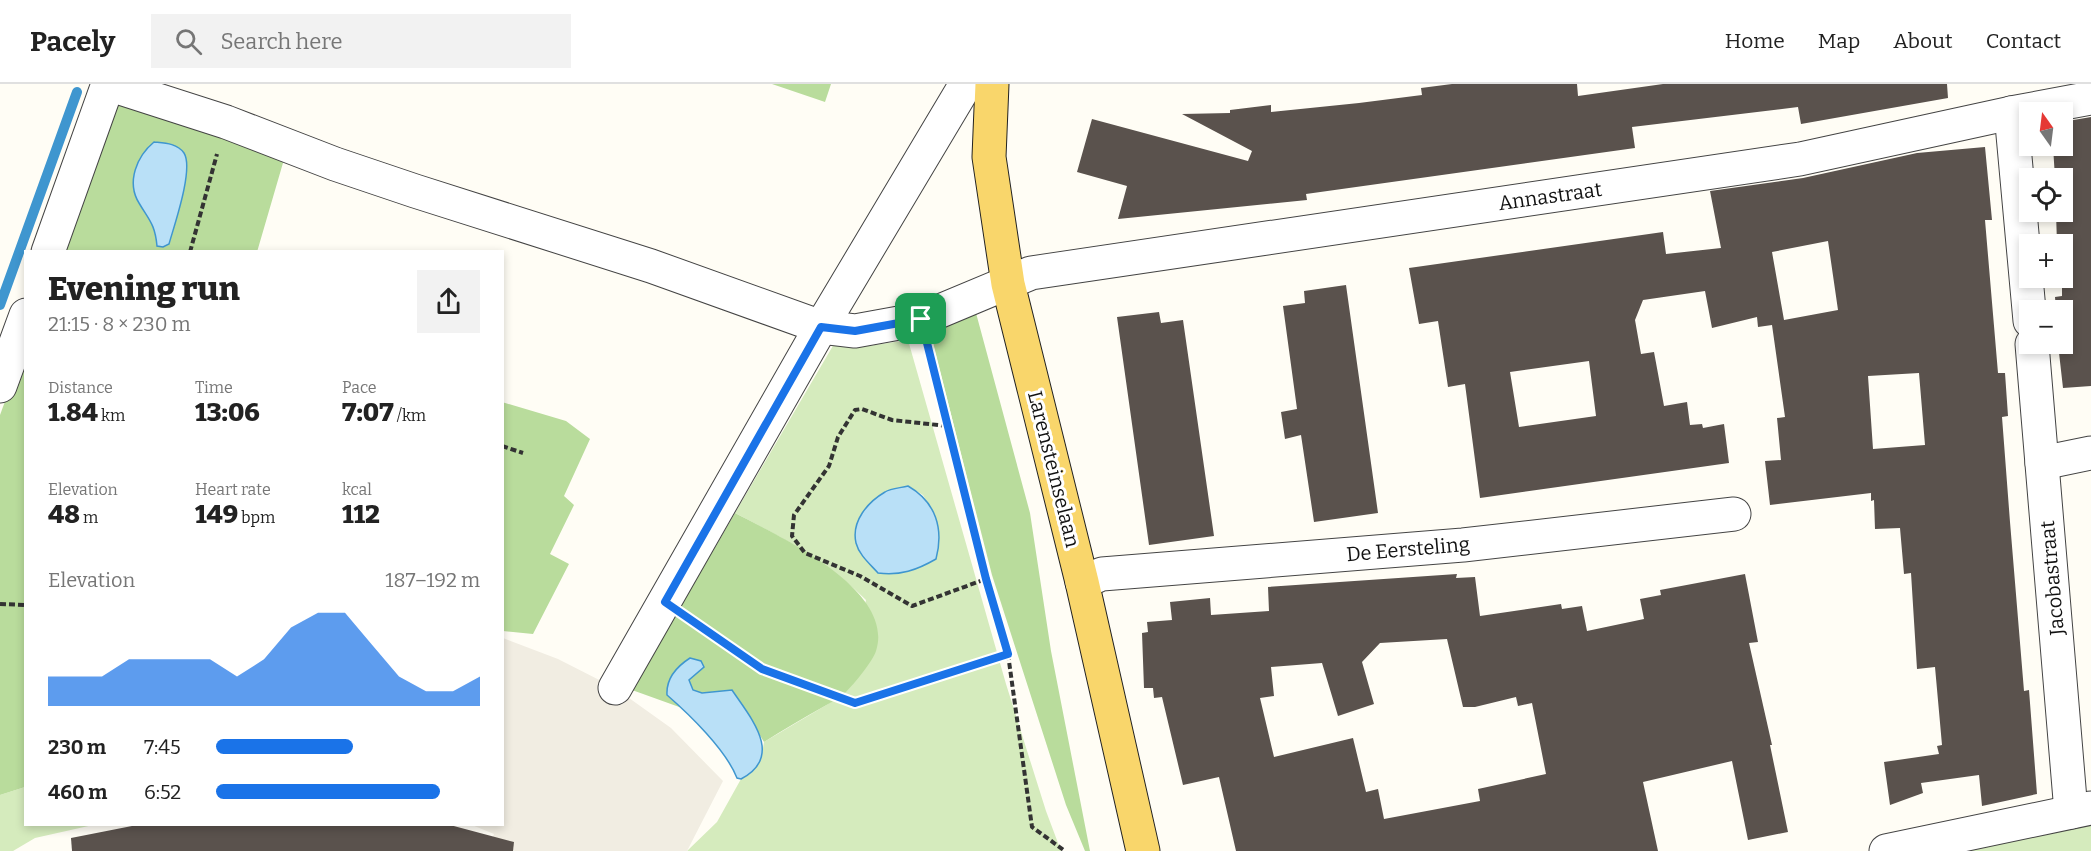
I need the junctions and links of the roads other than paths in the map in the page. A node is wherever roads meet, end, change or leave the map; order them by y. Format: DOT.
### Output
graph roads {
  1 [pos="966,84"];
  2 [pos="992,84"];
  3 [pos="2091,98"];
  4 [pos="2011,112"];
  5 [pos="49,250"];
  6 [pos="1008,284"];
  7 [pos="2028,300"];
  8 [pos="24,320"];
  9 [pos="821,327"];
  10 [pos="2032,354"];
  11 [pos="0,386"];
  12 [pos="2091,453"];
  13 [pos="2042,463"];
  14 [pos="1734,514"];
  15 [pos="1082,582"];
  16 [pos="615,688"];
  17 [pos="2081,810"];
  18 [pos="1932,846"];
  19 [pos="1143,851"];
  20 [pos="1886,851"];
  1 -- 9 [label="street"];
  2 -- 6 [label="main road, Larensteinselaan"];
  3 -- 4 [label="street, Annastraat"];
  4 -- 6 [label="street, Annastraat"];
  4 -- 7 [label="street"];
  5 -- 9 [label="street, Annastraat"];
  6 -- 9 [label="street, Annastraat"];
  6 -- 15 [label="main road, Larensteinselaan"];
  8 -- 11 [label="street"];
  9 -- 16 [label="street"];
  10 -- 13 [label="street, Jacobastraat"];
  12 -- 13 [label="street"];
  13 -- 17 [label="street, Jacobastraat"];
  14 -- 15 [label="street, De Eersteling"];
  15 -- 19 [label="main road, Larensteinselaan"];
  17 -- 18 [label="street"];
  18 -- 20 [label="street"];
}
